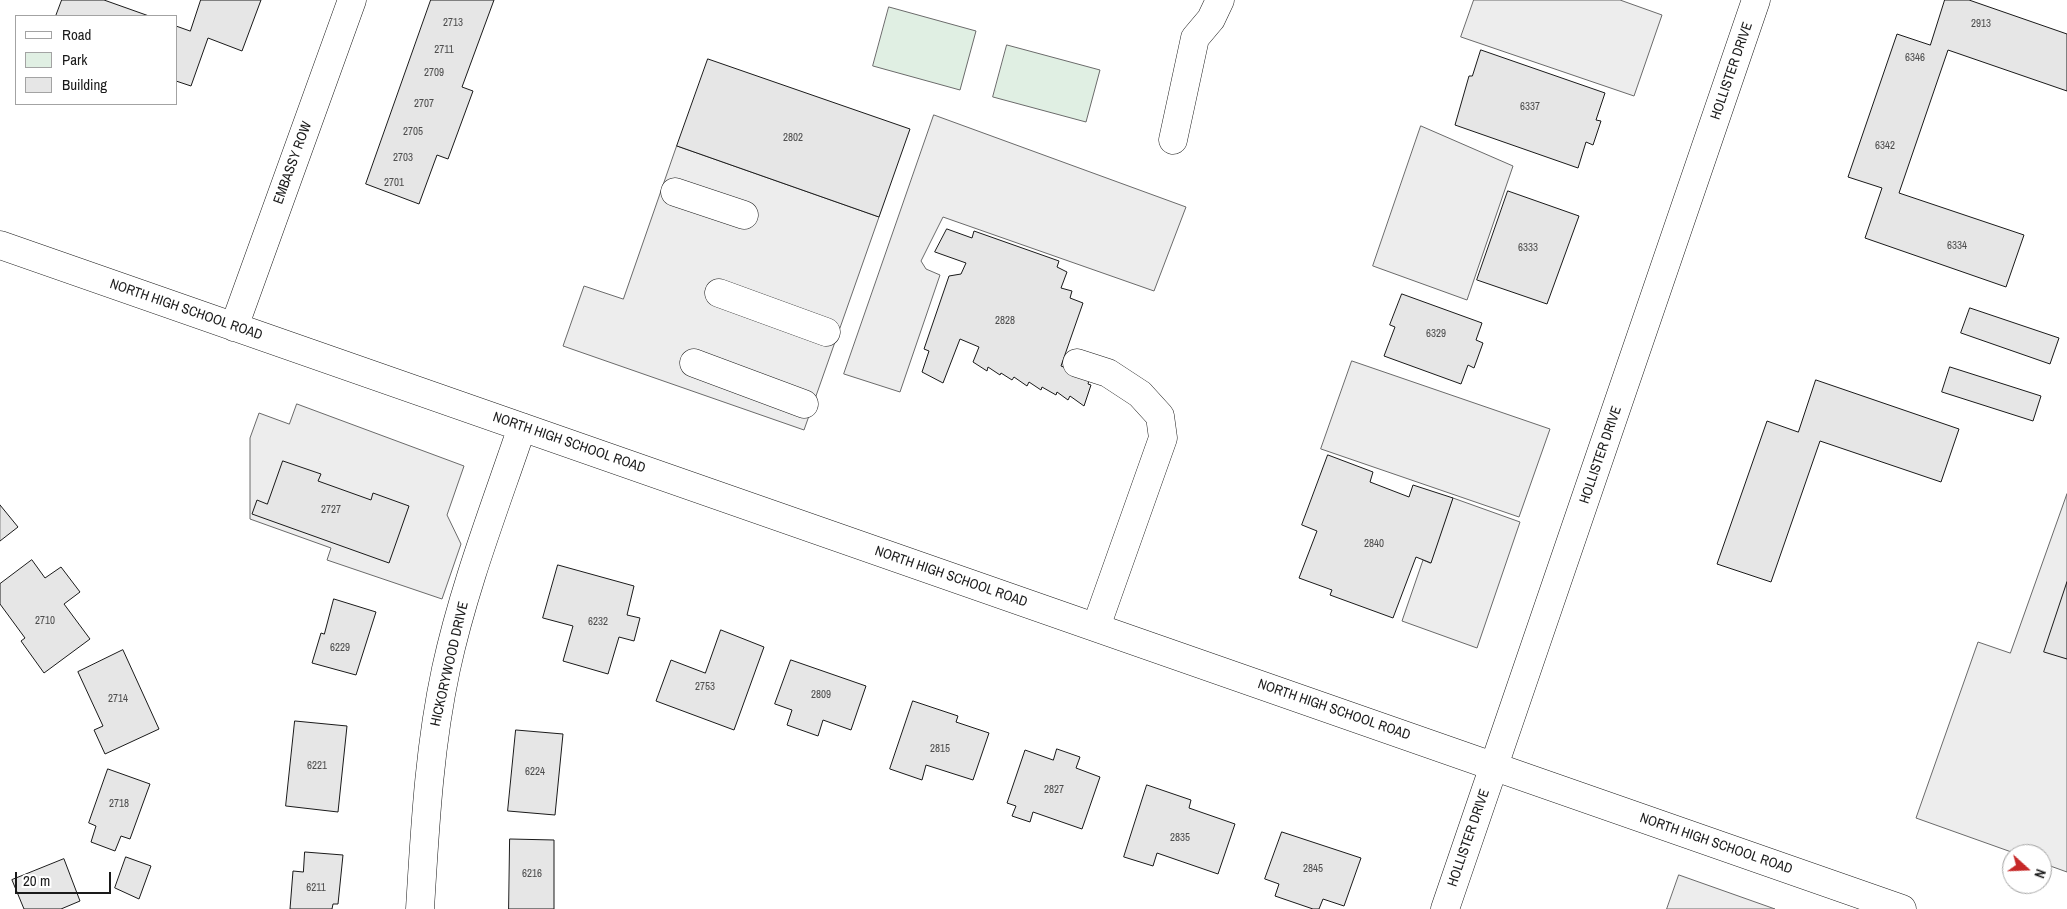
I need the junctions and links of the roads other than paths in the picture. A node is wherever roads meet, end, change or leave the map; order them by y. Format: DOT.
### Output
graph roads {
  1 [pos="352,0"];
  2 [pos="1220,0"];
  3 [pos="1756,0"];
  4 [pos="1172,140"];
  5 [pos="675,192"];
  6 [pos="744,214"];
  7 [pos="0,245"];
  8 [pos="719,293"];
  9 [pos="234,327"];
  10 [pos="826,332"];
  11 [pos="694,363"];
  12 [pos="1077,363"];
  13 [pos="804,404"];
  14 [pos="522,427"];
  15 [pos="1096,627"];
  16 [pos="1493,766"];
  17 [pos="420,909"];
  18 [pos="1445,909"];
  19 [pos="1902,909"];
  1 -- 9 [label="street, EMBASSY ROW"];
  2 -- 4 [label="street"];
  3 -- 16 [label="street, HOLLISTER DRIVE"];
  5 -- 6 [label="street"];
  7 -- 9 [label="street, NORTH HIGH SCHOOL ROAD"];
  8 -- 10 [label="street"];
  9 -- 14 [label="street, NORTH HIGH SCHOOL ROAD"];
  11 -- 13 [label="street"];
  12 -- 15 [label="street"];
  14 -- 15 [label="street, NORTH HIGH SCHOOL ROAD"];
  14 -- 17 [label="street, HICKORYWOOD DRIVE"];
  15 -- 16 [label="street, NORTH HIGH SCHOOL ROAD"];
  16 -- 18 [label="street, HOLLISTER DRIVE"];
  16 -- 19 [label="street, NORTH HIGH SCHOOL ROAD"];
}
